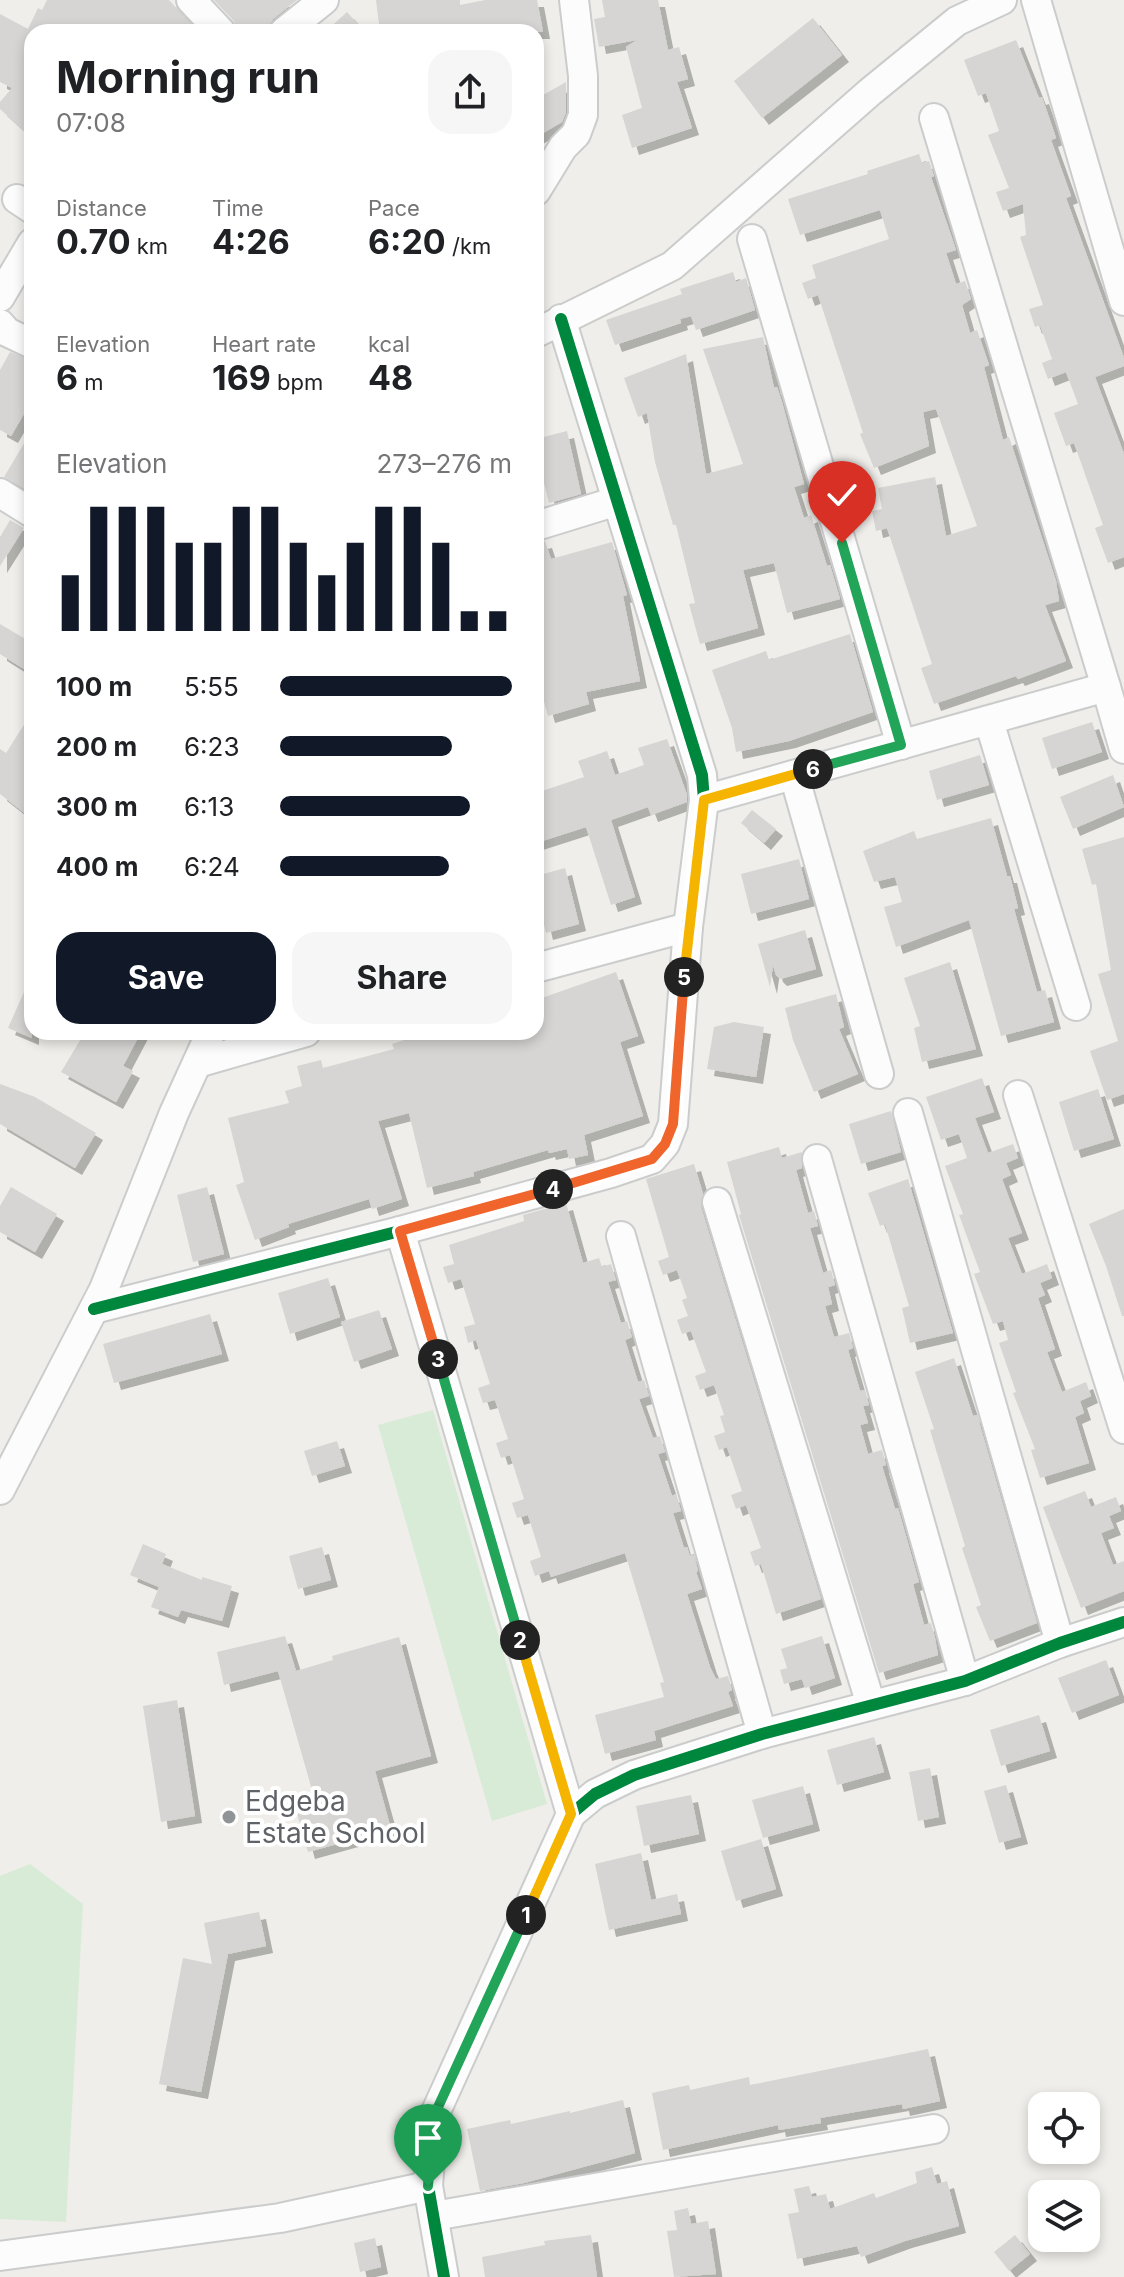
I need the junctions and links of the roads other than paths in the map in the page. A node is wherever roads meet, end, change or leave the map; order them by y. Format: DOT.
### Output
graph roads {
  1 [pos="191,0"];
  2 [pos="324,0"];
  3 [pos="574,0"];
  4 [pos="1002,0"];
  5 [pos="1036,0"];
  6 [pos="214,24"];
  7 [pos="294,24"];
  8 [pos="934,118"];
  9 [pos="544,178"];
  10 [pos="752,239"];
  11 [pos="24,256"];
  12 [pos="0,297"];
  13 [pos="1124,301"];
  14 [pos="561,319"];
  15 [pos="544,329"];
  16 [pos="0,493"];
  17 [pos="617,501"];
  18 [pos="24,508"];
  19 [pos="544,524"];
  20 [pos="1106,687"];
  21 [pos="989,721"];
  22 [pos="901,745"];
  23 [pos="1124,749"];
  24 [pos="794,775"];
  25 [pos="704,800"];
  26 [pos="688,927"];
  27 [pos="544,966"];
  28 [pos="1076,1006"];
  29 [pos="207,1040"];
  30 [pos="278,1040"];
  31 [pos="197,1063"];
  32 [pos="879,1074"];
  33 [pos="1018,1095"];
  34 [pos="908,1113"];
  35 [pos="817,1159"];
  36 [pos="717,1202"];
  37 [pos="400,1231"];
  38 [pos="621,1236"];
  39 [pos="94,1309"];
  40 [pos="1113,1356"];
  41 [pos="1124,1429"];
  42 [pos="0,1490"];
  43 [pos="1124,1622"];
  44 [pos="1060,1643"];
  45 [pos="965,1681"];
  46 [pos="871,1705"];
  47 [pos="762,1734"];
  48 [pos="571,1814"];
  49 [pos="934,2129"];
  50 [pos="428,2186"];
  51 [pos="434,2216"];
  52 [pos="0,2256"];
  53 [pos="444,2277"];
  1 -- 6 [label="street"];
  2 -- 7 [label="street"];
  3 -- 9 [label="street"];
  4 -- 14 [label="street"];
  5 -- 13 [label="street"];
  8 -- 20 [label="street"];
  10 -- 22 [label="street"];
  11 -- 12 [label="street"];
  14 -- 15 [label="street"];
  14 -- 17 [label="street"];
  16 -- 18 [label="street"];
  17 -- 19 [label="street"];
  17 -- 25 [label="street"];
  20 -- 21 [label="street"];
  20 -- 23 [label="street"];
  21 -- 22 [label="street"];
  21 -- 28 [label="street"];
  22 -- 24 [label="street"];
  24 -- 25 [label="street"];
  24 -- 32 [label="street"];
  25 -- 26 [label="street"];
  26 -- 27 [label="street"];
  26 -- 37 [label="street"];
  29 -- 31 [label="street"];
  30 -- 31 [label="street"];
  31 -- 39 [label="street"];
  33 -- 40 [label="street"];
  34 -- 44 [label="street"];
  35 -- 45 [label="street"];
  36 -- 46 [label="street"];
  37 -- 39 [label="street"];
  37 -- 48 [label="street"];
  38 -- 47 [label="street"];
  39 -- 42 [label="street"];
  40 -- 41 [label="street"];
  43 -- 44 [label="street"];
  44 -- 45 [label="street"];
  45 -- 46 [label="street"];
  46 -- 47 [label="street"];
  47 -- 48 [label="street"];
  48 -- 50 [label="street"];
  49 -- 51 [label="street"];
  50 -- 51 [label="street"];
  50 -- 52 [label="street"];
  51 -- 53 [label="street"];
}
